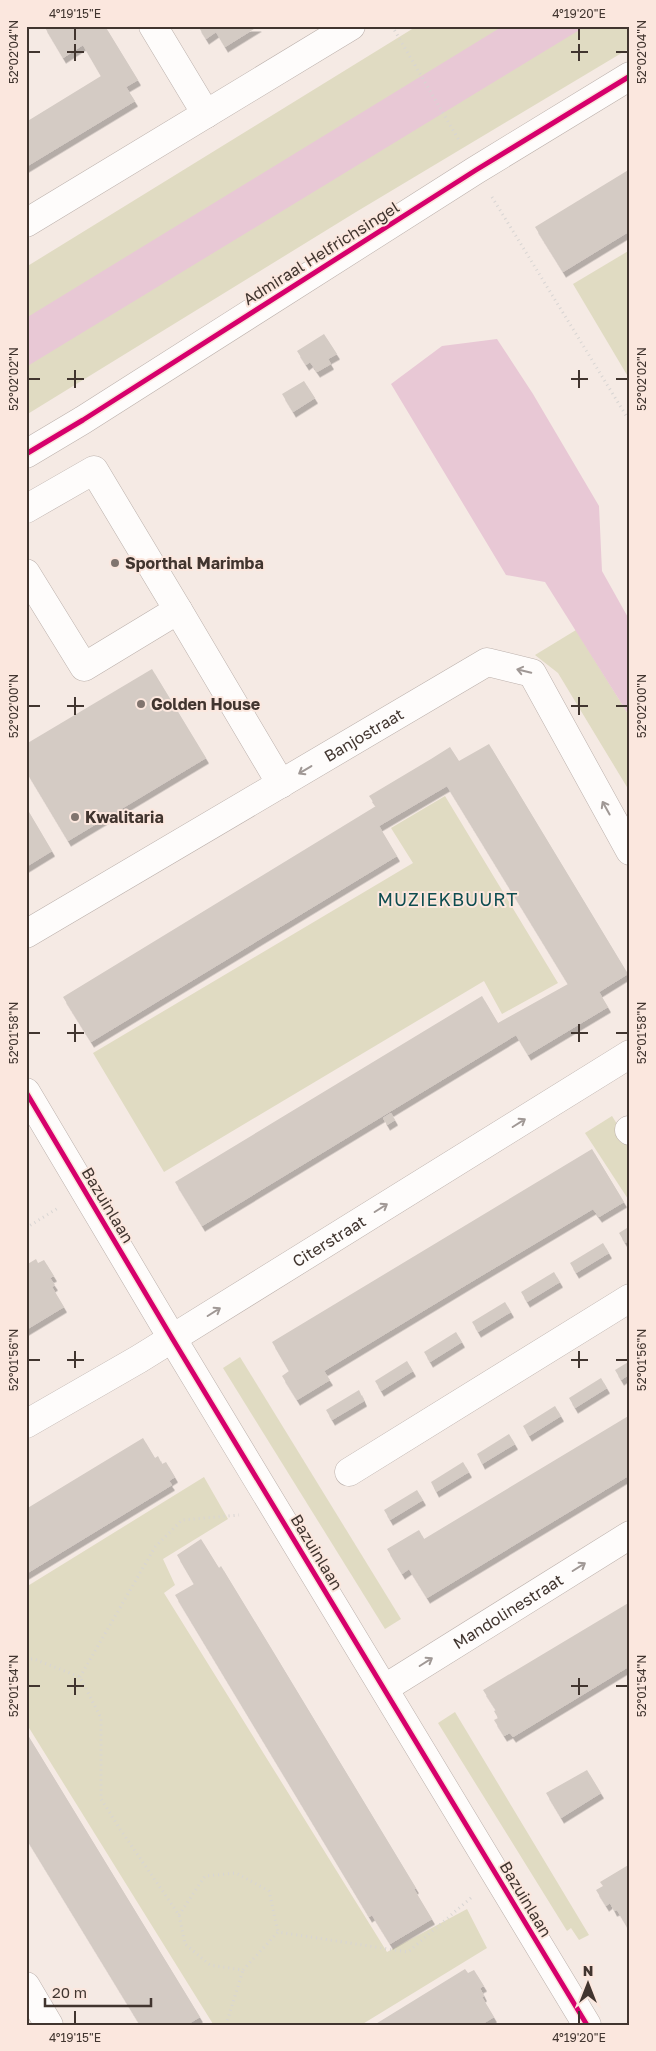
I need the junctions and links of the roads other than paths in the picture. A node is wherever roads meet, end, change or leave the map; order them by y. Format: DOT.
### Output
graph roads {
  1 [pos="152,26"];
  2 [pos="351,26"];
  3 [pos="630,76"];
  4 [pos="206,114"];
  5 [pos="26,223"];
  6 [pos="26,454"];
  7 [pos="26,509"];
  8 [pos="26,573"];
  9 [pos="178,610"];
  10 [pos="281,784"];
  11 [pos="630,851"];
  12 [pos="26,934"];
  13 [pos="630,1054"];
  14 [pos="26,1092"];
  15 [pos="630,1298"];
  16 [pos="172,1338"];
  17 [pos="26,1424"];
  18 [pos="349,1472"];
  19 [pos="630,1535"];
  20 [pos="385,1688"];
  21 [pos="26,1986"];
  22 [pos="49,2025"];
  23 [pos="587,2025"];
  1 -- 4 [label="street"];
  2 -- 4 [label="street"];
  3 -- 6 [label="street, Admiraal Helfrichsingel"];
  4 -- 5 [label="street"];
  7 -- 9 [label="street"];
  8 -- 9 [label="street"];
  9 -- 10 [label="street"];
  11 -- 10 [label="street, Banjostraat, one-way"];
  10 -- 12 [label="street, Banjostraat"];
  16 -- 13 [label="street, Citerstraat, one-way"];
  14 -- 16 [label="street, Bazuinlaan"];
  15 -- 18 [label="street"];
  16 -- 17 [label="street, Citerstraat"];
  16 -- 20 [label="street, Bazuinlaan"];
  20 -- 19 [label="street, Mandolinestraat, one-way"];
  20 -- 23 [label="street, Bazuinlaan"];
  21 -- 22 [label="street"];
}
